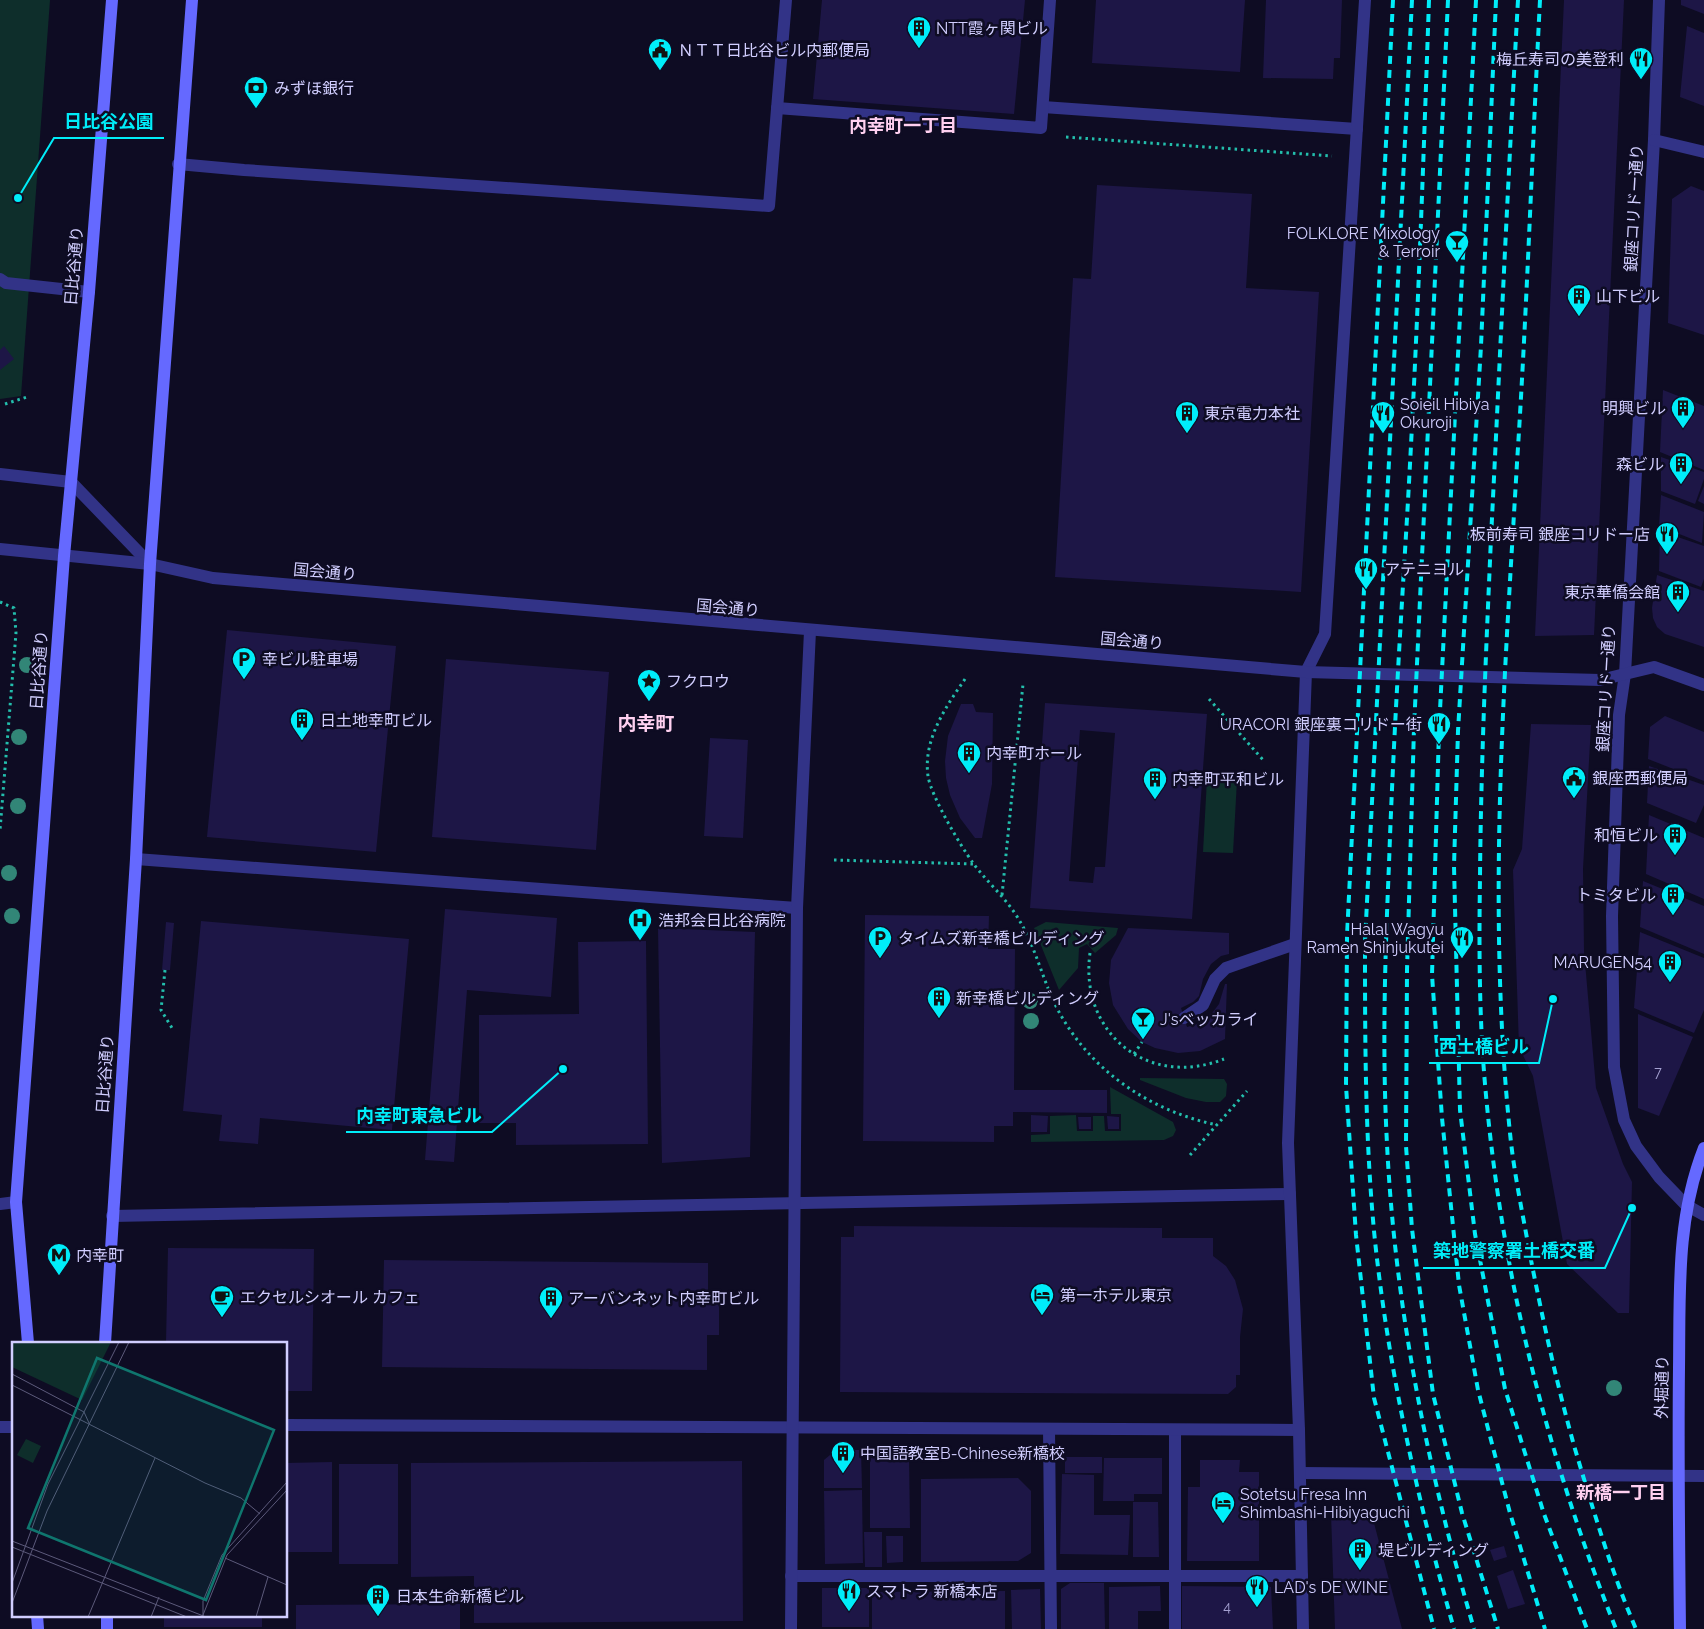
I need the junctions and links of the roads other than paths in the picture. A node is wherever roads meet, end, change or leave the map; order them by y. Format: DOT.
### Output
graph roads {
  1 [pos="112,0"];
  2 [pos="192,0"];
  3 [pos="786,0"];
  4 [pos="1050,0"];
  5 [pos="1365,0"];
  6 [pos="1659,0"];
  7 [pos="1043,107"];
  8 [pos="777,108"];
  9 [pos="1357,129"];
  10 [pos="1654,140"];
  11 [pos="1704,152"];
  12 [pos="178,164"];
  13 [pos="0,279"];
  14 [pos="89,292"];
  15 [pos="0,474"];
  16 [pos="71,482"];
  17 [pos="0,549"];
  18 [pos="64,556"];
  19 [pos="150,564"];
  20 [pos="810,631"];
  21 [pos="1306,672"];
  22 [pos="1624,674"];
  23 [pos="1704,685"];
  24 [pos="136,859"];
  25 [pos="797,908"];
  26 [pos="1295,944"];
  27 [pos="1184,1018"];
  28 [pos="1704,1148"];
  29 [pos="1290,1194"];
  30 [pos="16,1202"];
  31 [pos="0,1204"];
  32 [pos="794,1204"];
  33 [pos="1686,1205"];
  34 [pos="1704,1215"];
  35 [pos="112,1216"];
  36 [pos="28,1342"];
  37 [pos="105,1342"];
  38 [pos="288,1426"];
  39 [pos="792,1428"];
  40 [pos="1048,1429"];
  41 [pos="1175,1430"];
  42 [pos="1299,1430"];
  43 [pos="1300,1473"];
  44 [pos="1678,1476"];
  45 [pos="1704,1476"];
  46 [pos="791,1576"];
  47 [pos="1050,1576"];
  48 [pos="1175,1576"];
  49 [pos="1302,1576"];
  50 [pos="37,1616"];
  51 [pos="107,1616"];
  52 [pos="38,1629"];
  53 [pos="108,1629"];
  54 [pos="791,1629"];
  55 [pos="1051,1629"];
  56 [pos="1175,1629"];
  57 [pos="1303,1629"];
  58 [pos="1680,1629"];
  1 -- 14 [label="main road, 日比谷通り"];
  2 -- 12 [label="main road, 日比谷通り"];
  3 -- 8 [label="street"];
  4 -- 7 [label="street"];
  5 -- 9 [label="street"];
  6 -- 10 [label="street, 銀座コリドー通り"];
  7 -- 8 [label="street"];
  7 -- 9 [label="street"];
  8 -- 12 [label="street"];
  9 -- 21 [label="street"];
  10 -- 11 [label="street"];
  10 -- 22 [label="street, 銀座コリドー通り"];
  12 -- 19 [label="main road, 日比谷通り"];
  13 -- 14 [label="street"];
  14 -- 16 [label="main road, 日比谷通り"];
  15 -- 16 [label="street"];
  16 -- 18 [label="main road, 日比谷通り"];
  16 -- 19 [label="street"];
  17 -- 18 [label="street, 国会通り"];
  18 -- 19 [label="street, 国会通り"];
  18 -- 30 [label="main road, 日比谷通り"];
  19 -- 20 [label="street, 国会通り"];
  19 -- 24 [label="main road, 日比谷通り"];
  20 -- 21 [label="street, 国会通り"];
  20 -- 25 [label="street"];
  21 -- 22 [label="street, 国会通り"];
  21 -- 26 [label="street"];
  22 -- 23 [label="street, 国会通り"];
  22 -- 33 [label="street, 銀座コリドー通り"];
  24 -- 25 [label="street"];
  24 -- 35 [label="main road, 日比谷通り"];
  25 -- 32 [label="street"];
  26 -- 27 [label="street"];
  26 -- 29 [label="street"];
  28 -- 33 [label="main road, 外堀通り"];
  29 -- 32 [label="street"];
  29 -- 42 [label="street"];
  30 -- 31 [label="street"];
  30 -- 36 [label="main road, 日比谷通り"];
  32 -- 35 [label="street"];
  32 -- 39 [label="street"];
  33 -- 34 [label="street, 銀座コリドー通り"];
  33 -- 44 [label="main road, 外堀通り"];
  35 -- 37 [label="main road, 日比谷通り"];
  38 -- 39 [label="street"];
  39 -- 40 [label="street"];
  39 -- 46 [label="street"];
  40 -- 41 [label="street"];
  40 -- 47 [label="street"];
  41 -- 42 [label="street"];
  41 -- 48 [label="street"];
  42 -- 43 [label="street"];
  43 -- 44 [label="street"];
  43 -- 49 [label="street"];
  44 -- 45 [label="street"];
  44 -- 58 [label="main road, 外堀通り"];
  46 -- 47 [label="street"];
  46 -- 54 [label="street"];
  47 -- 48 [label="street"];
  47 -- 55 [label="street"];
  48 -- 49 [label="street"];
  48 -- 56 [label="street"];
  49 -- 57 [label="street"];
  50 -- 52 [label="main road"];
  51 -- 53 [label="main road"];
}
